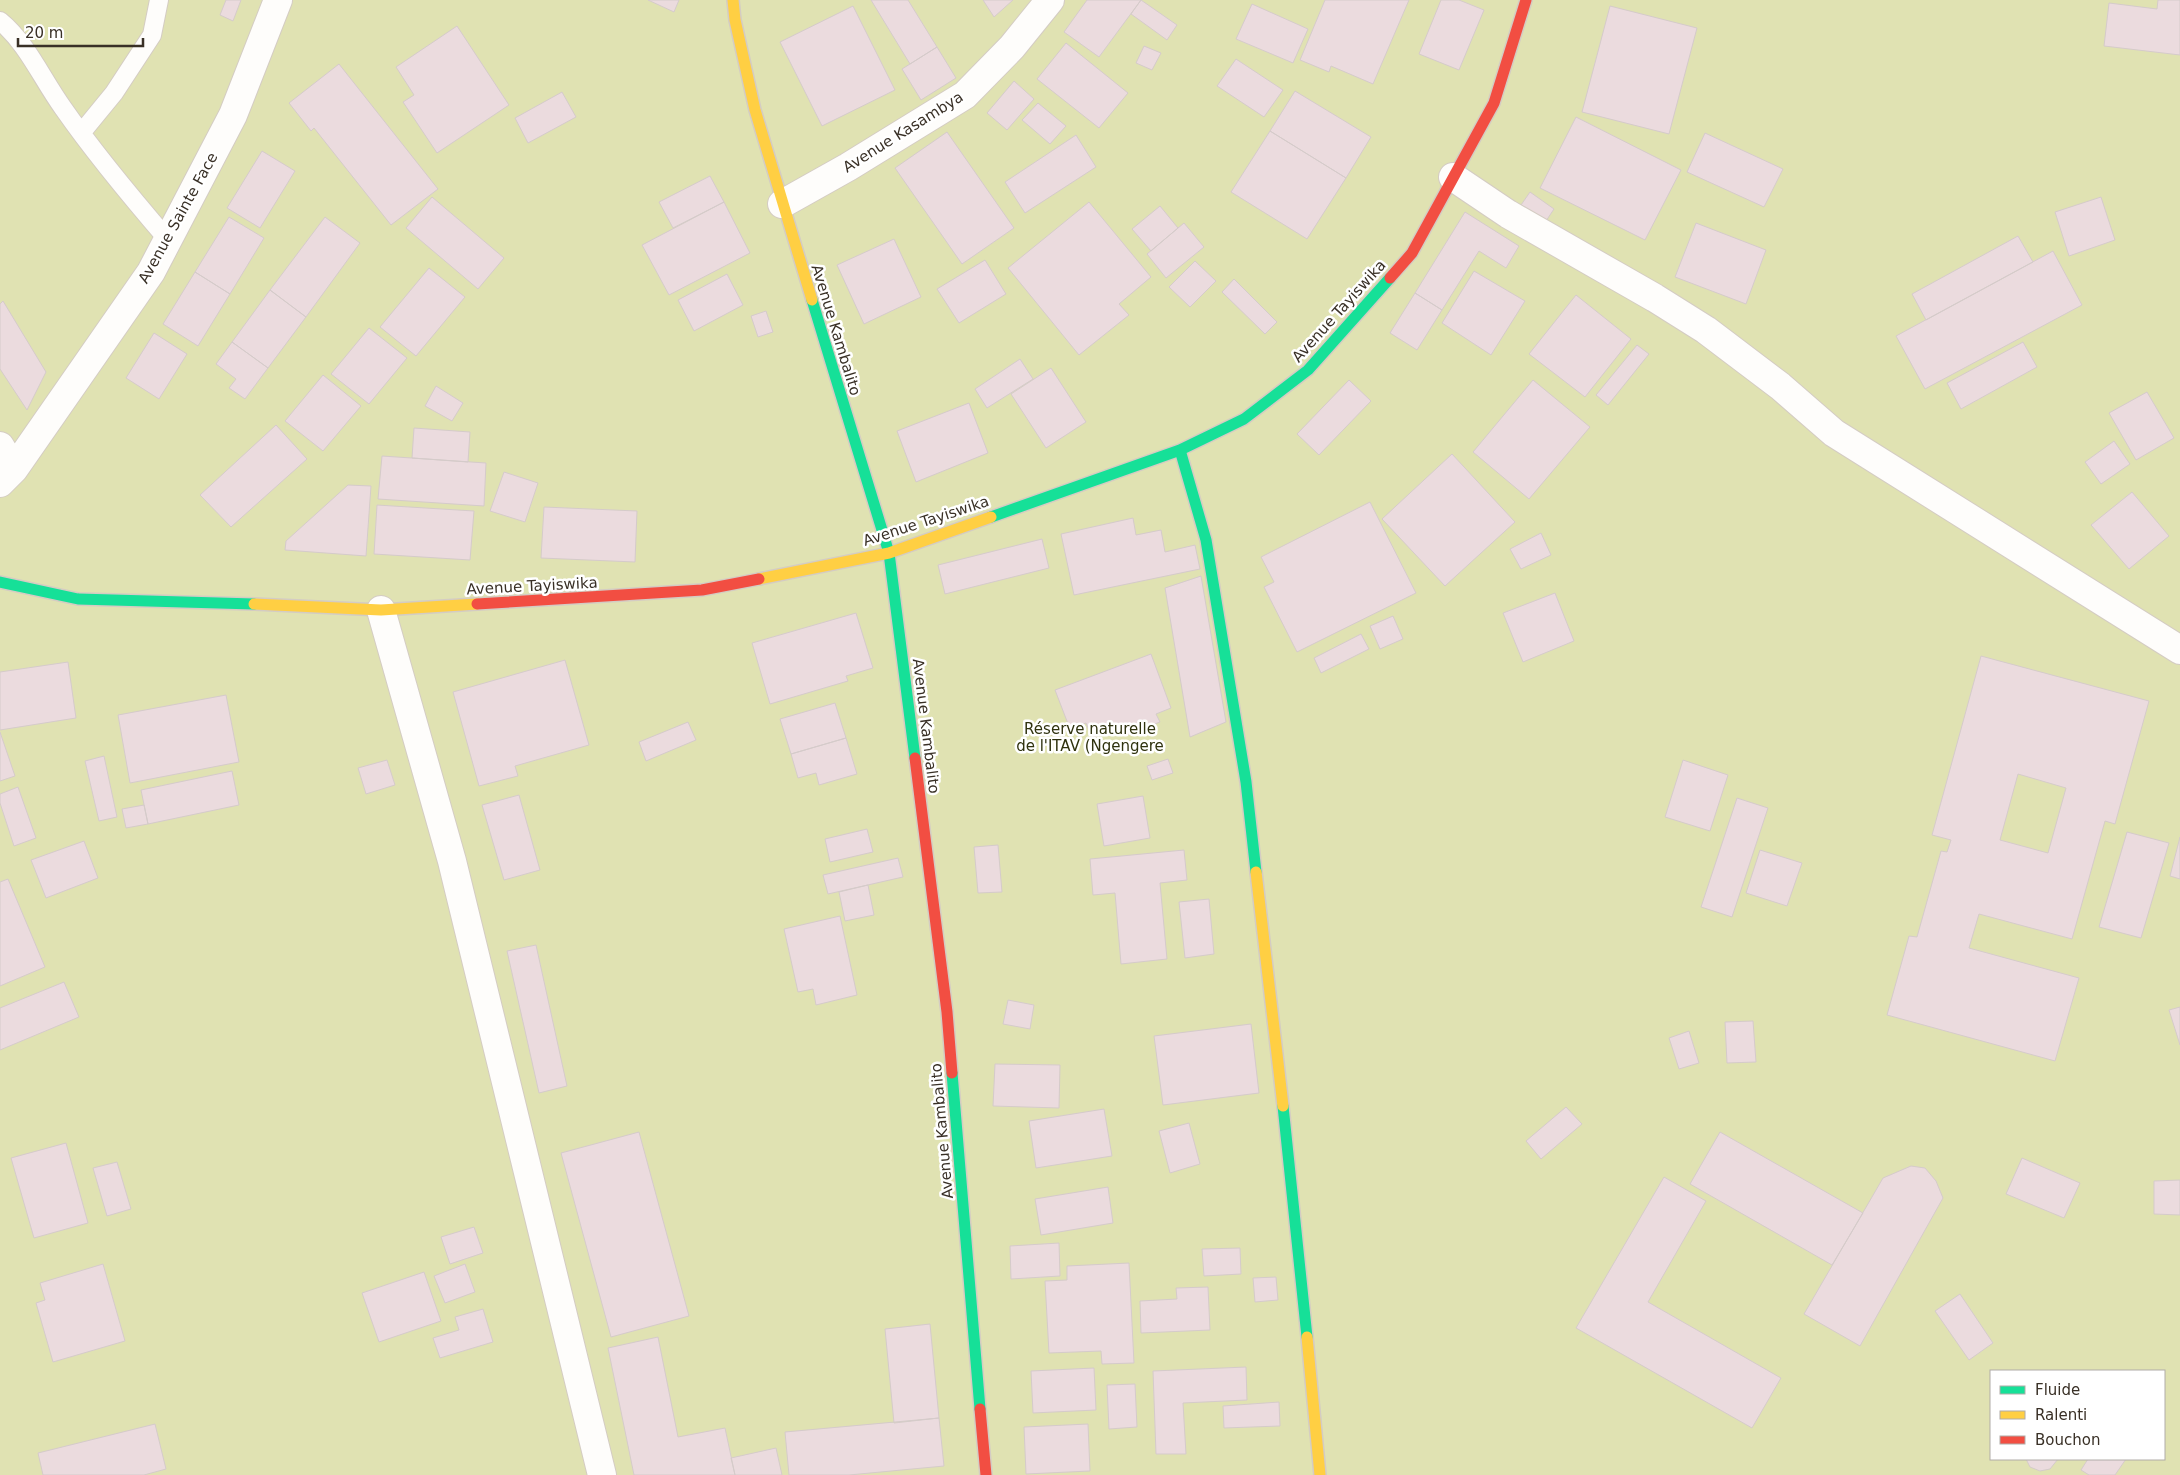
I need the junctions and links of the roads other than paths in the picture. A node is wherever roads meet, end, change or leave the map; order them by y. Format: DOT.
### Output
graph roads {
  1 [pos="159,0"];
  2 [pos="278,0"];
  3 [pos="733,0"];
  4 [pos="1050,0"];
  5 [pos="1526,0"];
  6 [pos="0,21"];
  7 [pos="82,132"];
  8 [pos="1453,177"];
  9 [pos="782,204"];
  10 [pos="168,240"];
  11 [pos="0,446"];
  12 [pos="1180,450"];
  13 [pos="7,476"];
  14 [pos="888,553"];
  15 [pos="0,582"];
  16 [pos="380,610"];
  17 [pos="2180,650"];
  18 [pos="602,1475"];
  19 [pos="986,1475"];
  20 [pos="1320,1475"];
  1 -- 7 [label="lane"];
  2 -- 10 [label="street, Avenue Sainte Face"];
  3 -- 9 [label="street, Avenue Kambalito"];
  4 -- 9 [label="street, Avenue Kasambya"];
  5 -- 8 [label="street, Avenue Tayiswika"];
  6 -- 7 [label="lane"];
  7 -- 10 [label="lane"];
  8 -- 12 [label="street, Avenue Tayiswika"];
  8 -- 17 [label="street"];
  9 -- 14 [label="street, Avenue Kambalito"];
  10 -- 13 [label="street, Avenue Sainte Face"];
  11 -- 13 [label="street"];
  12 -- 14 [label="street, Avenue Tayiswika"];
  12 -- 20 [label="street"];
  14 -- 16 [label="street, Avenue Tayiswika"];
  14 -- 19 [label="street, Avenue Kambalito"];
  15 -- 16 [label="street, Avenue Tayiswika"];
  16 -- 18 [label="street"];
}
